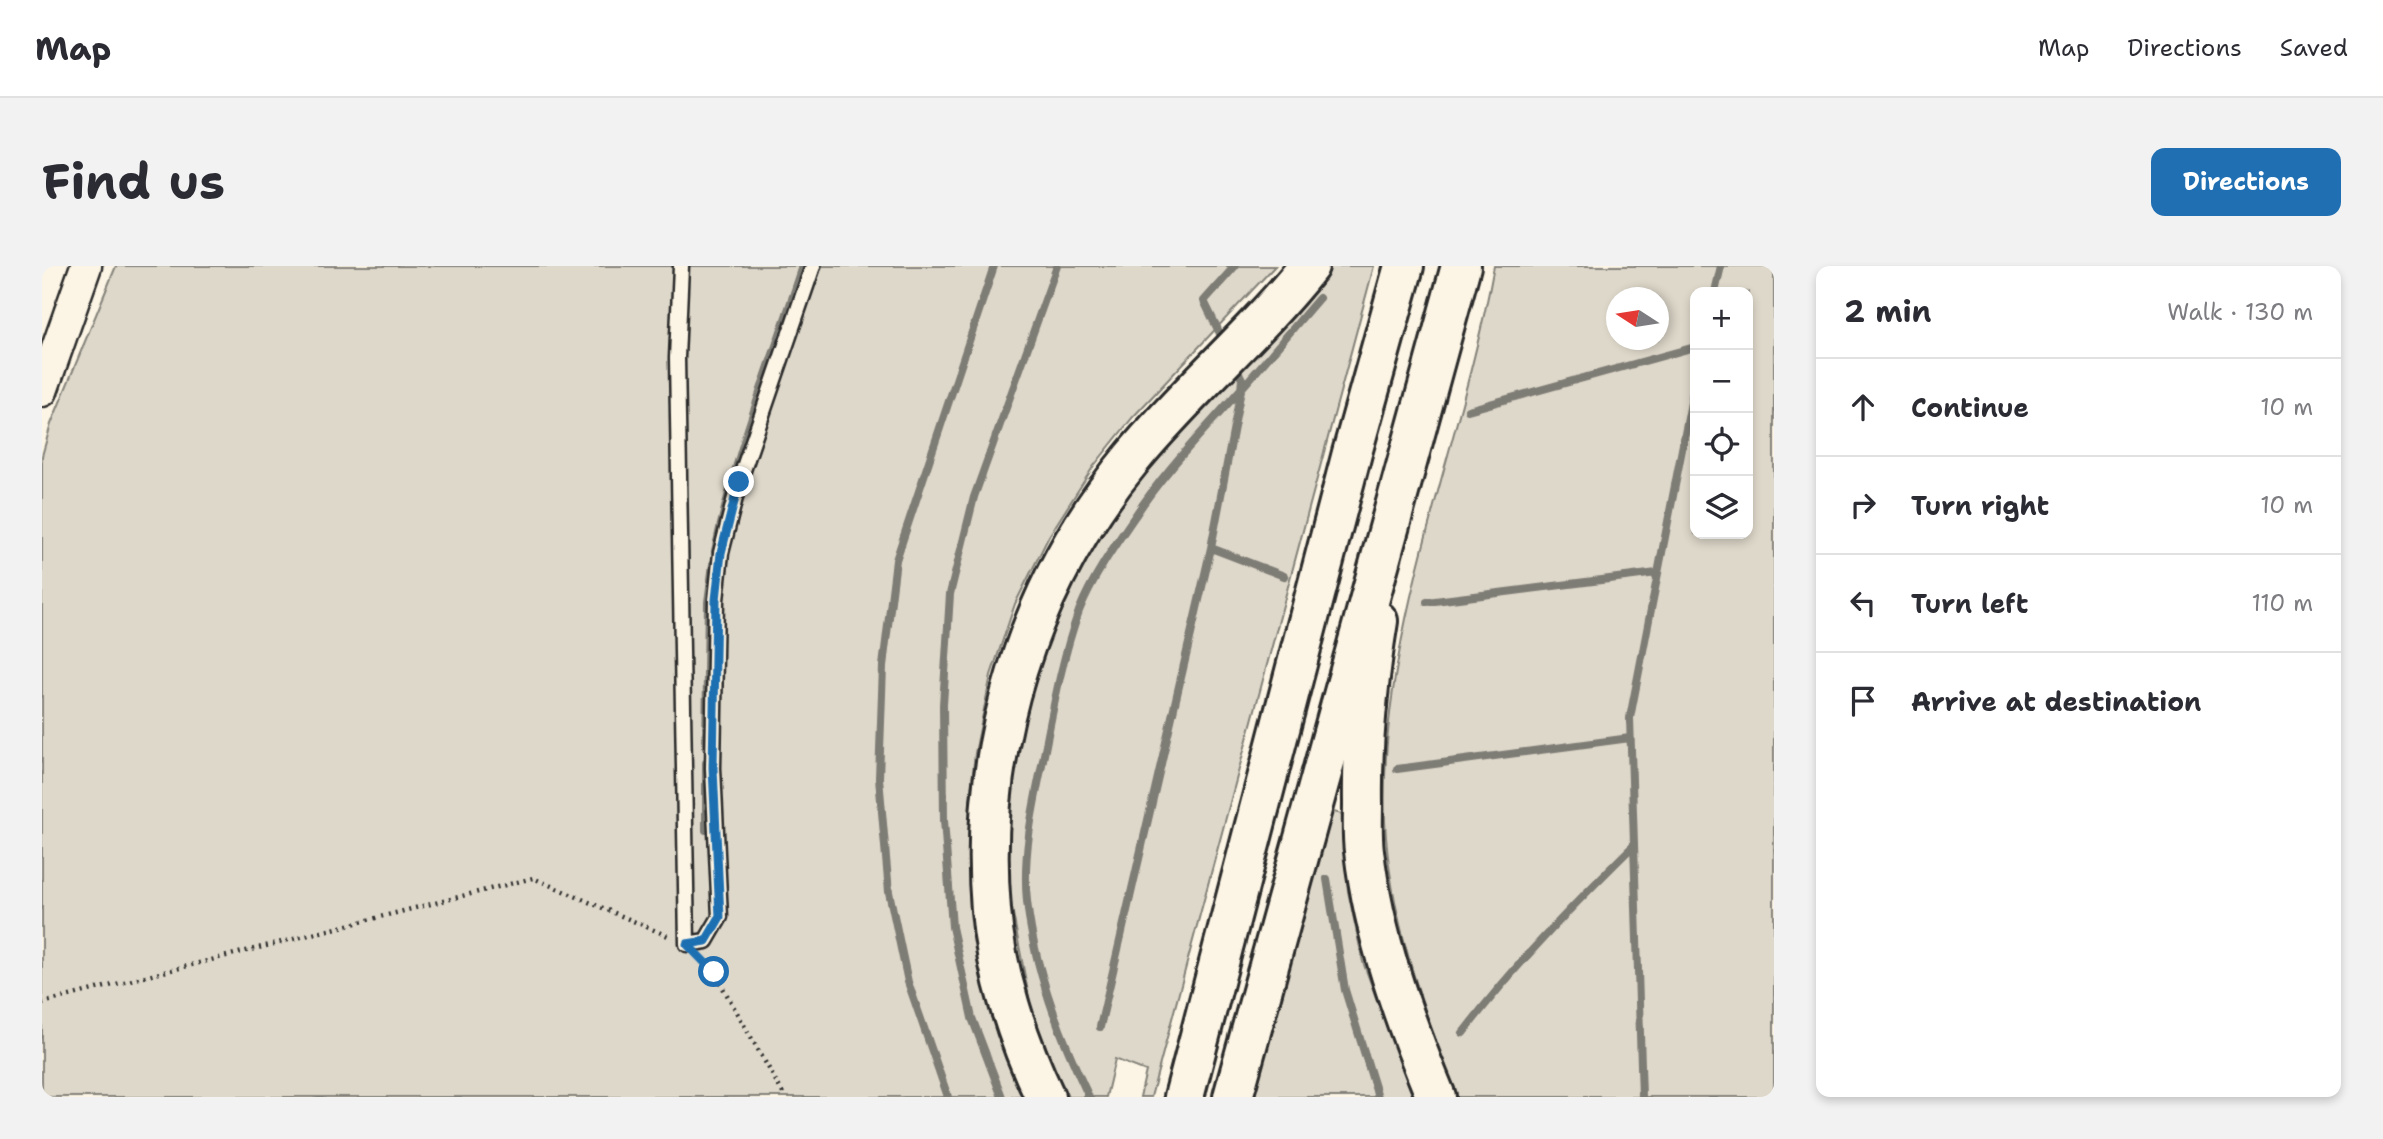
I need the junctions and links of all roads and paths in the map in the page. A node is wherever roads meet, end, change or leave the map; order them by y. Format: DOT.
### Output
graph roads {
  1 [pos="86,266"];
  2 [pos="681,266"];
  3 [pos="813,266"];
  4 [pos="1309,266"];
  5 [pos="1404,266"];
  6 [pos="1461,266"];
  7 [pos="42,391"];
  8 [pos="1397,503"];
  9 [pos="687,944"];
  10 [pos="42,1003"];
  11 [pos="785,1097"];
  12 [pos="1045,1097"];
  13 [pos="1184,1097"];
  14 [pos="1233,1097"];
  15 [pos="1436,1097"];
  1 -- 7 [label="street"];
  2 -- 9 [label="lane"];
  3 -- 9 [label="lane"];
  4 -- 12 [label="main road"];
  5 -- 13 [label="main road"];
  6 -- 8 [label="main road"];
  8 -- 14 [label="main road"];
  8 -- 15 [label="main road"];
  9 -- 10 [label="path"];
  9 -- 11 [label="path"];
}
